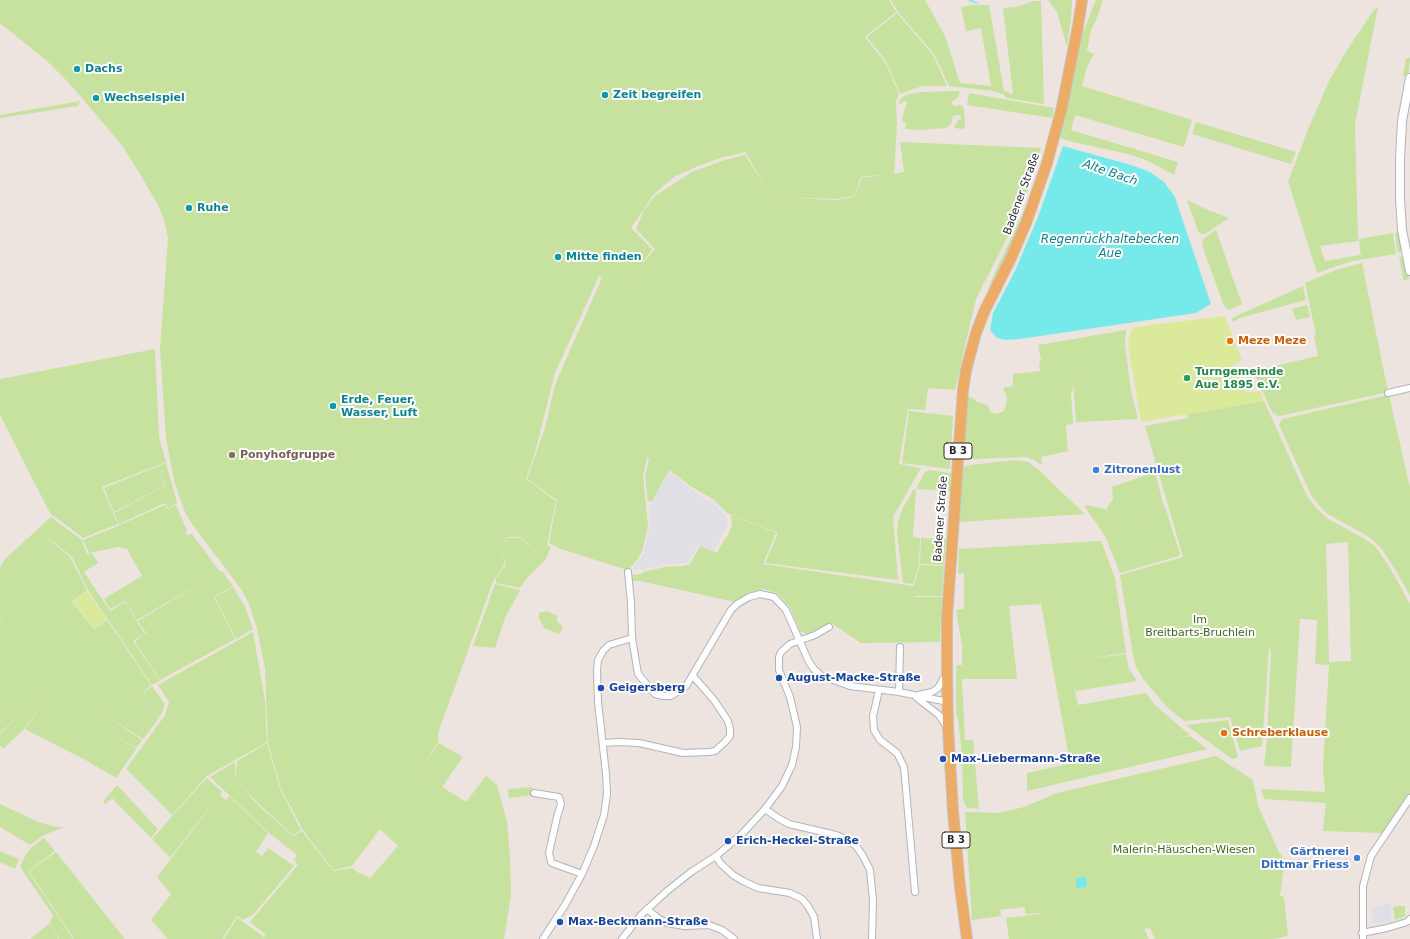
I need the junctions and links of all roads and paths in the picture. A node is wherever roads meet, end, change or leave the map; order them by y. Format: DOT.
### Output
graph roads {
  1 [pos="1082,0"];
  2 [pos="1410,83"];
  3 [pos="1410,271"];
  4 [pos="1410,388"];
  5 [pos="1388,393"];
  6 [pos="628,572"];
  7 [pos="829,627"];
  8 [pos="632,638"];
  9 [pos="799,641"];
  10 [pos="900,647"];
  11 [pos="947,673"];
  12 [pos="693,676"];
  13 [pos="880,690"];
  14 [pos="899,692"];
  15 [pos="914,696"];
  16 [pos="948,702"];
  17 [pos="948,728"];
  18 [pos="603,743"];
  19 [pos="534,793"];
  20 [pos="1410,798"];
  21 [pos="766,809"];
  22 [pos="716,856"];
  23 [pos="582,874"];
  24 [pos="915,892"];
  25 [pos="647,909"];
  26 [pos="1410,919"];
  27 [pos="1362,936"];
  28 [pos="543,939"];
  29 [pos="622,939"];
  30 [pos="734,939"];
  31 [pos="817,939"];
  32 [pos="872,939"];
  33 [pos="967,939"];
  1 -- 11 [label="main road, Badener Straße / B 3"];
  2 -- 3 [label="street"];
  4 -- 5 [label="street"];
  6 -- 8 [label="street"];
  7 -- 9 [label="street"];
  8 -- 12 [label="street"];
  8 -- 18 [label="street"];
  9 -- 12 [label="street"];
  9 -- 13 [label="street"];
  9 -- 21 [label="street"];
  10 -- 14 [label="street"];
  11 -- 15 [label="street"];
  11 -- 16 [label="main road, Badener Straße / B 3"];
  12 -- 18 [label="street"];
  13 -- 14 [label="street"];
  13 -- 24 [label="street"];
  14 -- 15 [label="street"];
  15 -- 16 [label="street"];
  15 -- 17 [label="street"];
  16 -- 17 [label="main road, Badener Straße / B 3"];
  17 -- 33 [label="main road, Badener Straße / B 3"];
  18 -- 23 [label="street"];
  19 -- 23 [label="street"];
  20 -- 27 [label="street"];
  21 -- 22 [label="street"];
  21 -- 32 [label="street"];
  22 -- 25 [label="street"];
  22 -- 31 [label="street"];
  23 -- 28 [label="street"];
  25 -- 29 [label="street"];
  25 -- 30 [label="street"];
  26 -- 27 [label="street"];
}
